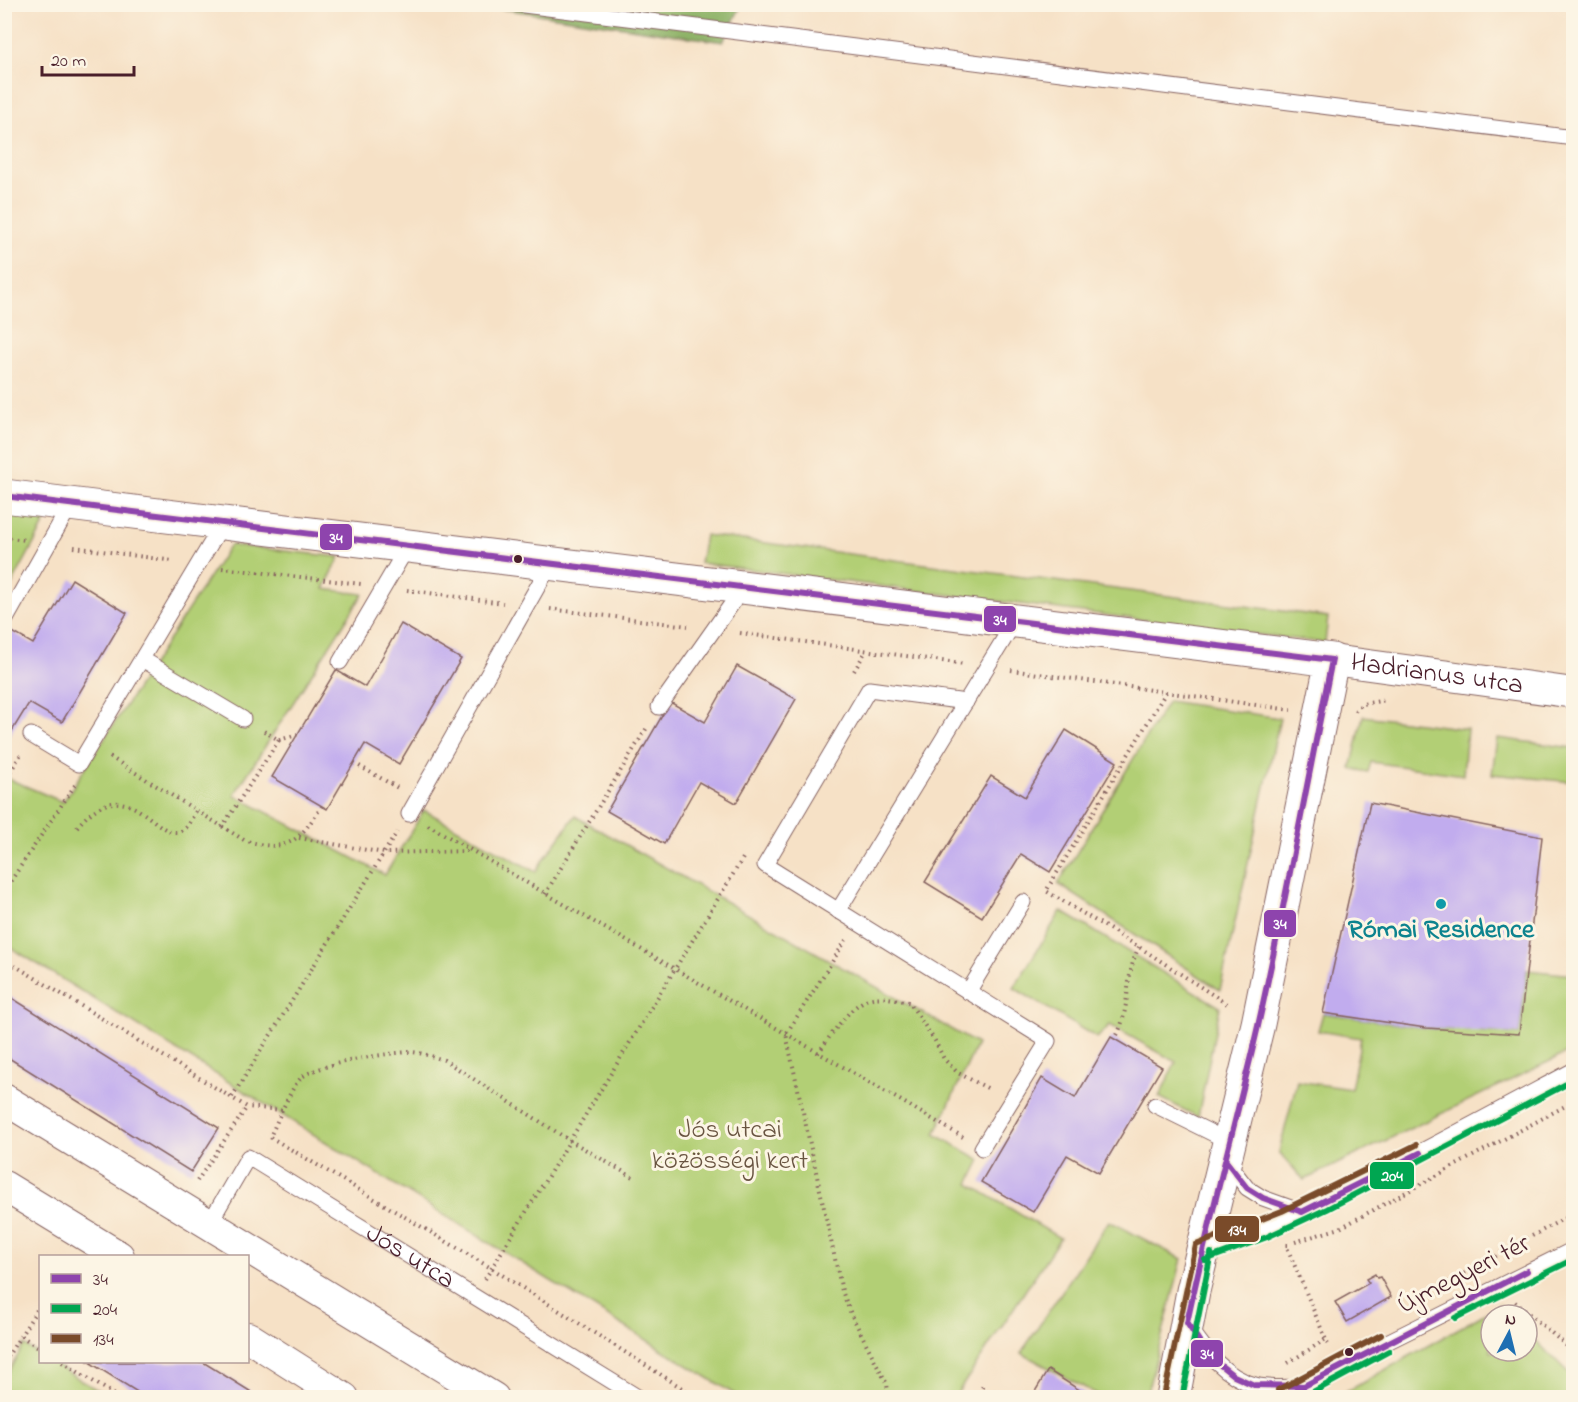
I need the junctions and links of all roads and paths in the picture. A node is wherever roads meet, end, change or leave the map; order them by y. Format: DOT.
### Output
graph roads {
  1 [pos="516,4"];
  2 [pos="1574,138"];
  3 [pos="4,496"];
  4 [pos="71,504"];
  5 [pos="223,523"];
  6 [pos="4,537"];
  7 [pos="49,543"];
  8 [pos="408,546"];
  9 [pos="551,563"];
  10 [pos="198,565"];
  11 [pos="385,587"];
  12 [pos="743,588"];
  13 [pos="527,606"];
  14 [pos="6,618"];
  15 [pos="1015,621"];
  16 [pos="714,629"];
  17 [pos="142,659"];
  18 [pos="1332,660"];
  19 [pos="340,662"];
  20 [pos="988,666"];
  21 [pos="1166,692"];
  22 [pos="1574,693"];
  23 [pos="1388,700"];
  24 [pos="966,702"];
  25 [pos="659,707"];
  26 [pos="1322,714"];
  27 [pos="243,719"];
  28 [pos="31,735"];
  29 [pos="297,735"];
  30 [pos="279,740"];
  31 [pos="94,747"];
  32 [pos="4,762"];
  33 [pos="354,763"];
  34 [pos="14,767"];
  35 [pos="4,782"];
  36 [pos="417,799"];
  37 [pos="322,806"];
  38 [pos="196,811"];
  39 [pos="409,814"];
  40 [pos="77,826"];
  41 [pos="222,827"];
  42 [pos="298,838"];
  43 [pos="471,851"];
  44 [pos="384,853"];
  45 [pos="745,853"];
  46 [pos="4,891"];
  47 [pos="545,894"];
  48 [pos="1023,902"];
  49 [pos="838,911"];
  50 [pos="1139,947"];
  51 [pos="4,959"];
  52 [pos="673,969"];
  53 [pos="968,992"];
  54 [pos="1258,1024"];
  55 [pos="786,1034"];
  56 [pos="1117,1035"];
  57 [pos="818,1053"];
  58 [pos="1574,1070"];
  59 [pos="232,1097"];
  60 [pos="4,1100"];
  61 [pos="1009,1102"];
  62 [pos="1155,1105"];
  63 [pos="247,1107"];
  64 [pos="282,1110"];
  65 [pos="1574,1113"];
  66 [pos="568,1140"];
  67 [pos="982,1148"];
  68 [pos="1228,1152"];
  69 [pos="636,1179"];
  70 [pos="4,1186"];
  71 [pos="192,1189"];
  72 [pos="1302,1212"];
  73 [pos="1574,1213"];
  74 [pos="209,1224"];
  75 [pos="1574,1249"];
  76 [pos="1202,1251"];
  77 [pos="116,1255"];
  78 [pos="491,1268"];
  79 [pos="1497,1287"];
  80 [pos="474,1297"];
  81 [pos="1421,1297"];
  82 [pos="39,1307"];
  83 [pos="1187,1323"];
  84 [pos="21,1336"];
  85 [pos="249,1338"];
  86 [pos="1339,1342"];
  87 [pos="39,1347"];
  88 [pos="1574,1352"];
  89 [pos="4,1362"];
  90 [pos="64,1363"];
  91 [pos="983,1386"];
  92 [pos="1304,1386"];
  93 [pos="120,1398"];
  94 [pos="344,1398"];
  95 [pos="495,1398"];
  96 [pos="639,1398"];
  97 [pos="698,1398"];
  98 [pos="889,1398"];
  99 [pos="976,1398"];
  100 [pos="1173,1398"];
  101 [pos="1282,1398"];
  1 -- 2 [label="lane"];
  3 -- 4 [label="street, Hadrianus utca"];
  4 -- 5 [label="street, Hadrianus utca"];
  4 -- 7 [label="lane"];
  5 -- 8 [label="street, Hadrianus utca"];
  5 -- 10 [label="lane"];
  6 -- 7 [label="path"];
  7 -- 10 [label="path"];
  7 -- 14 [label="lane"];
  8 -- 9 [label="street, Hadrianus utca"];
  8 -- 11 [label="lane"];
  9 -- 12 [label="street, Hadrianus utca"];
  9 -- 13 [label="lane"];
  10 -- 11 [label="path"];
  10 -- 17 [label="lane"];
  11 -- 13 [label="path"];
  11 -- 19 [label="lane"];
  12 -- 15 [label="street, Hadrianus utca"];
  12 -- 16 [label="lane"];
  13 -- 16 [label="path"];
  13 -- 36 [label="lane"];
  15 -- 18 [label="street, Hadrianus utca"];
  15 -- 20 [label="lane"];
  16 -- 20 [label="path"];
  16 -- 25 [label="lane"];
  17 -- 27 [label="lane"];
  17 -- 31 [label="lane"];
  18 -- 22 [label="street, Hadrianus utca"];
  18 -- 26 [label="street"];
  20 -- 21 [label="path"];
  20 -- 24 [label="lane"];
  21 -- 26 [label="path"];
  21 -- 50 [label="path"];
  23 -- 26 [label="path"];
  24 -- 49 [label="lane"];
  24 -- 49 [label="lane"];
  25 -- 47 [label="path"];
  26 -- 54 [label="street"];
  27 -- 30 [label="path"];
  28 -- 31 [label="lane"];
  28 -- 34 [label="path"];
  29 -- 30 [label="path"];
  30 -- 41 [label="path"];
  31 -- 38 [label="path"];
  31 -- 46 [label="path"];
  32 -- 34 [label="path"];
  33 -- 36 [label="path"];
  34 -- 35 [label="path"];
  36 -- 39 [label="lane"];
  37 -- 42 [label="path"];
  38 -- 40 [label="path"];
  38 -- 41 [label="path"];
  39 -- 43 [label="path"];
  39 -- 44 [label="path"];
  41 -- 42 [label="path"];
  42 -- 44 [label="path"];
  43 -- 44 [label="path"];
  43 -- 47 [label="path"];
  44 -- 59 [label="path"];
  45 -- 52 [label="path"];
  47 -- 52 [label="path"];
  48 -- 53 [label="lane"];
  49 -- 53 [label="lane"];
  50 -- 54 [label="path"];
  50 -- 56 [label="path"];
  51 -- 59 [label="path"];
  52 -- 55 [label="path"];
  52 -- 66 [label="path"];
  53 -- 61 [label="lane"];
  54 -- 68 [label="street"];
  55 -- 57 [label="path"];
  55 -- 98 [label="path"];
  57 -- 61 [label="path"];
  57 -- 67 [label="path"];
  58 -- 72 [label="lane"];
  59 -- 63 [label="path"];
  60 -- 74 [label="street"];
  61 -- 67 [label="lane"];
  62 -- 68 [label="lane"];
  63 -- 64 [label="path"];
  63 -- 71 [label="path"];
  64 -- 66 [label="path"];
  64 -- 78 [label="path"];
  65 -- 86 [label="path"];
  66 -- 69 [label="path"];
  66 -- 78 [label="path"];
  68 -- 72 [label="lane"];
  68 -- 76 [label="street"];
  70 -- 77 [label="street"];
  72 -- 76 [label="lane"];
  73 -- 81 [label="path"];
  74 -- 80 [label="lane, Jós utca"];
  74 -- 95 [label="street"];
  75 -- 79 [label="lane, Újmegyeri tér"];
  76 -- 83 [label="street"];
  78 -- 80 [label="path"];
  78 -- 97 [label="path"];
  79 -- 88 [label="path"];
  79 -- 92 [label="lane, Újmegyeri tér"];
  80 -- 96 [label="lane, Jós utca"];
  82 -- 84 [label="path"];
  83 -- 92 [label="lane"];
  83 -- 100 [label="street"];
  84 -- 87 [label="path"];
  84 -- 89 [label="path"];
  85 -- 94 [label="street"];
  90 -- 93 [label="path"];
  91 -- 99 [label="path"];
  92 -- 101 [label="lane, Újmegyeri tér"];
}
